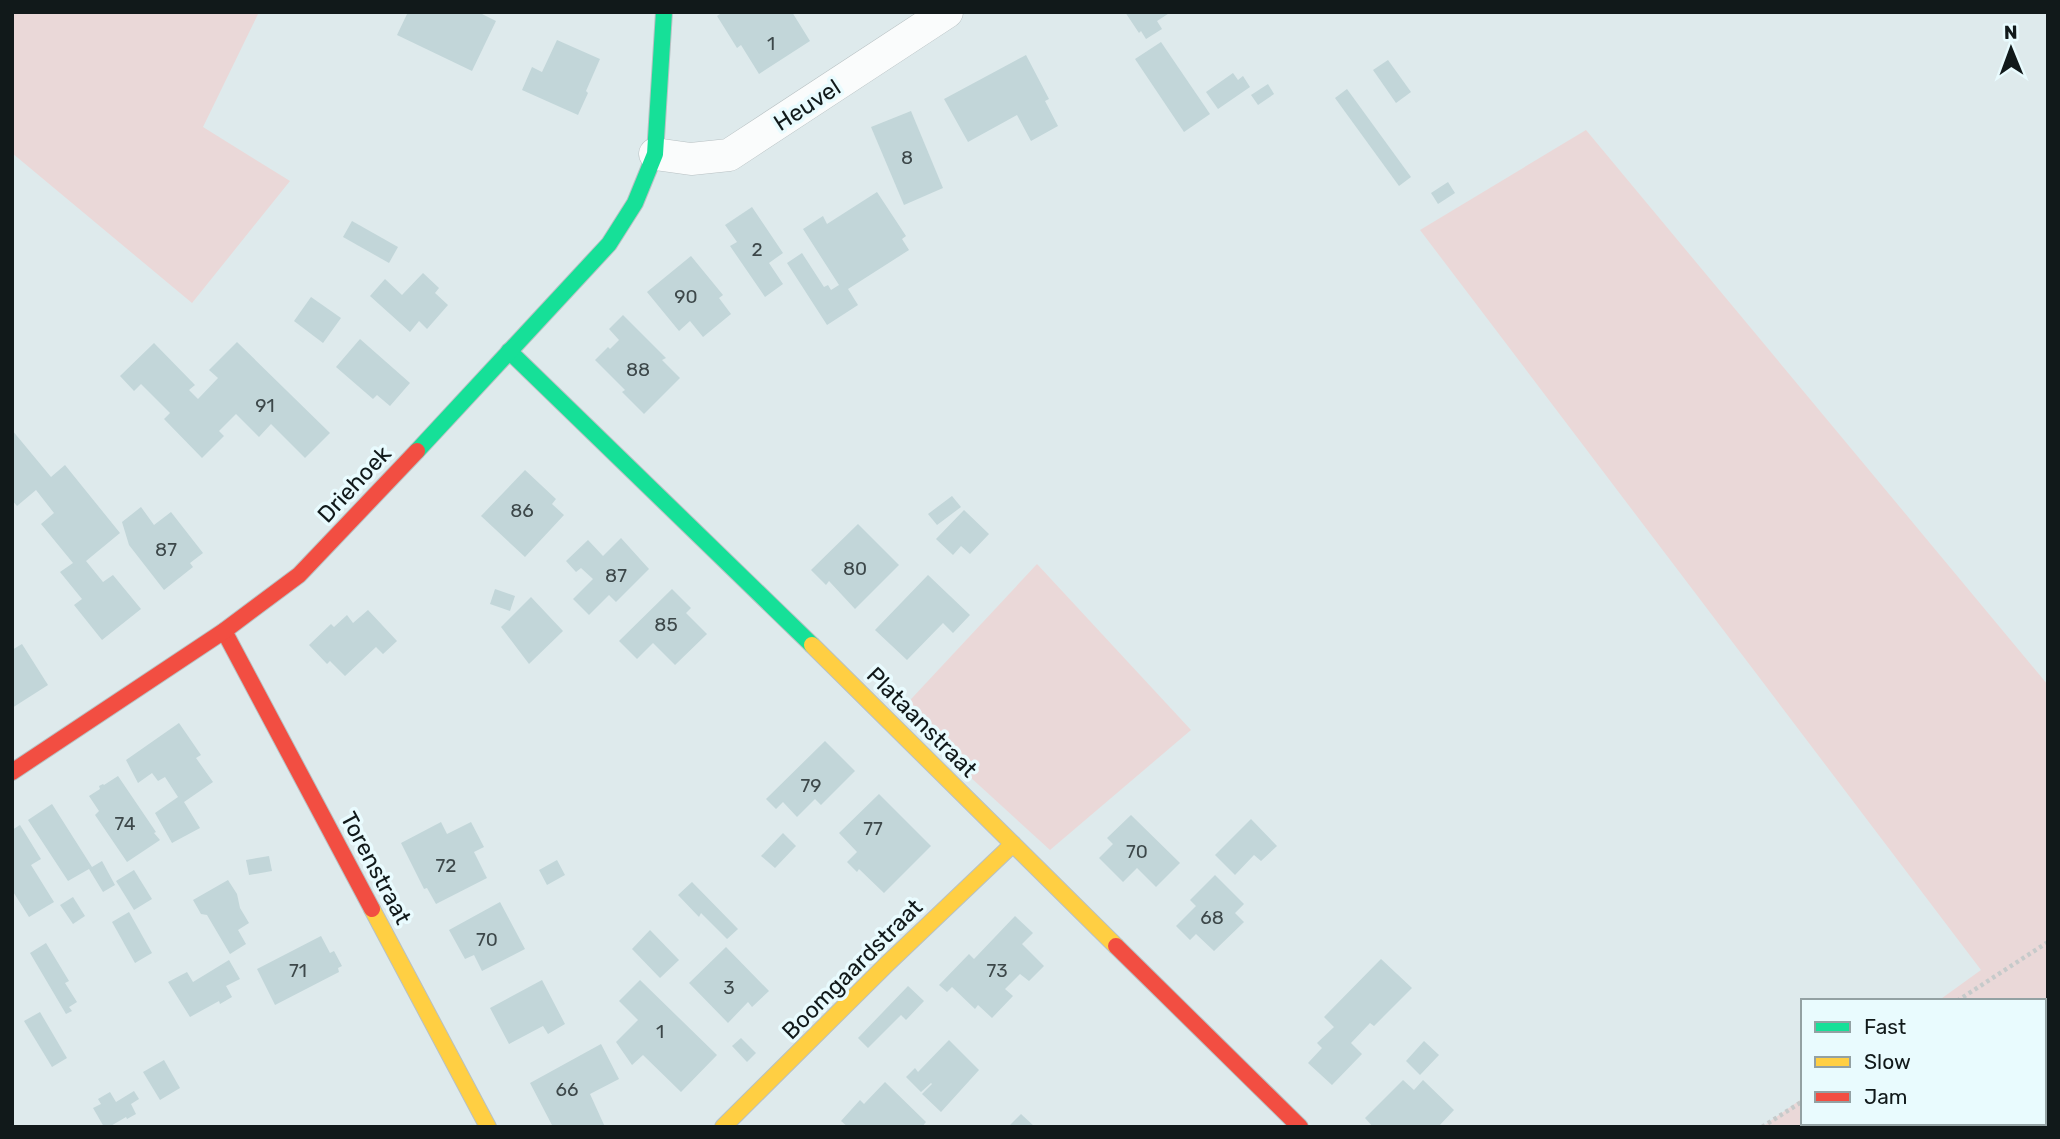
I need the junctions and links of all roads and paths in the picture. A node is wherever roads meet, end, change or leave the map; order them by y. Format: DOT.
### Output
graph roads {
  1 [pos="664,12"];
  2 [pos="947,12"];
  3 [pos="655,154"];
  4 [pos="509,351"];
  5 [pos="224,631"];
  6 [pos="12,772"];
  7 [pos="1013,844"];
  8 [pos="2048,942"];
  9 [pos="1960,999"];
  10 [pos="1801,1102"];
  11 [pos="488,1127"];
  12 [pos="723,1127"];
  13 [pos="1300,1127"];
  14 [pos="1762,1127"];
  1 -- 3 [label="street, Driehoek"];
  2 -- 3 [label="street, Heuvel"];
  3 -- 4 [label="street, Driehoek"];
  4 -- 5 [label="street, Driehoek"];
  4 -- 7 [label="street, Plataanstraat"];
  5 -- 6 [label="street, Driehoek"];
  5 -- 11 [label="street, Torenstraat"];
  7 -- 12 [label="street, Boomgaardstraat"];
  7 -- 13 [label="street, Plataanstraat"];
  8 -- 9 [label="path"];
  10 -- 14 [label="path"];
}
